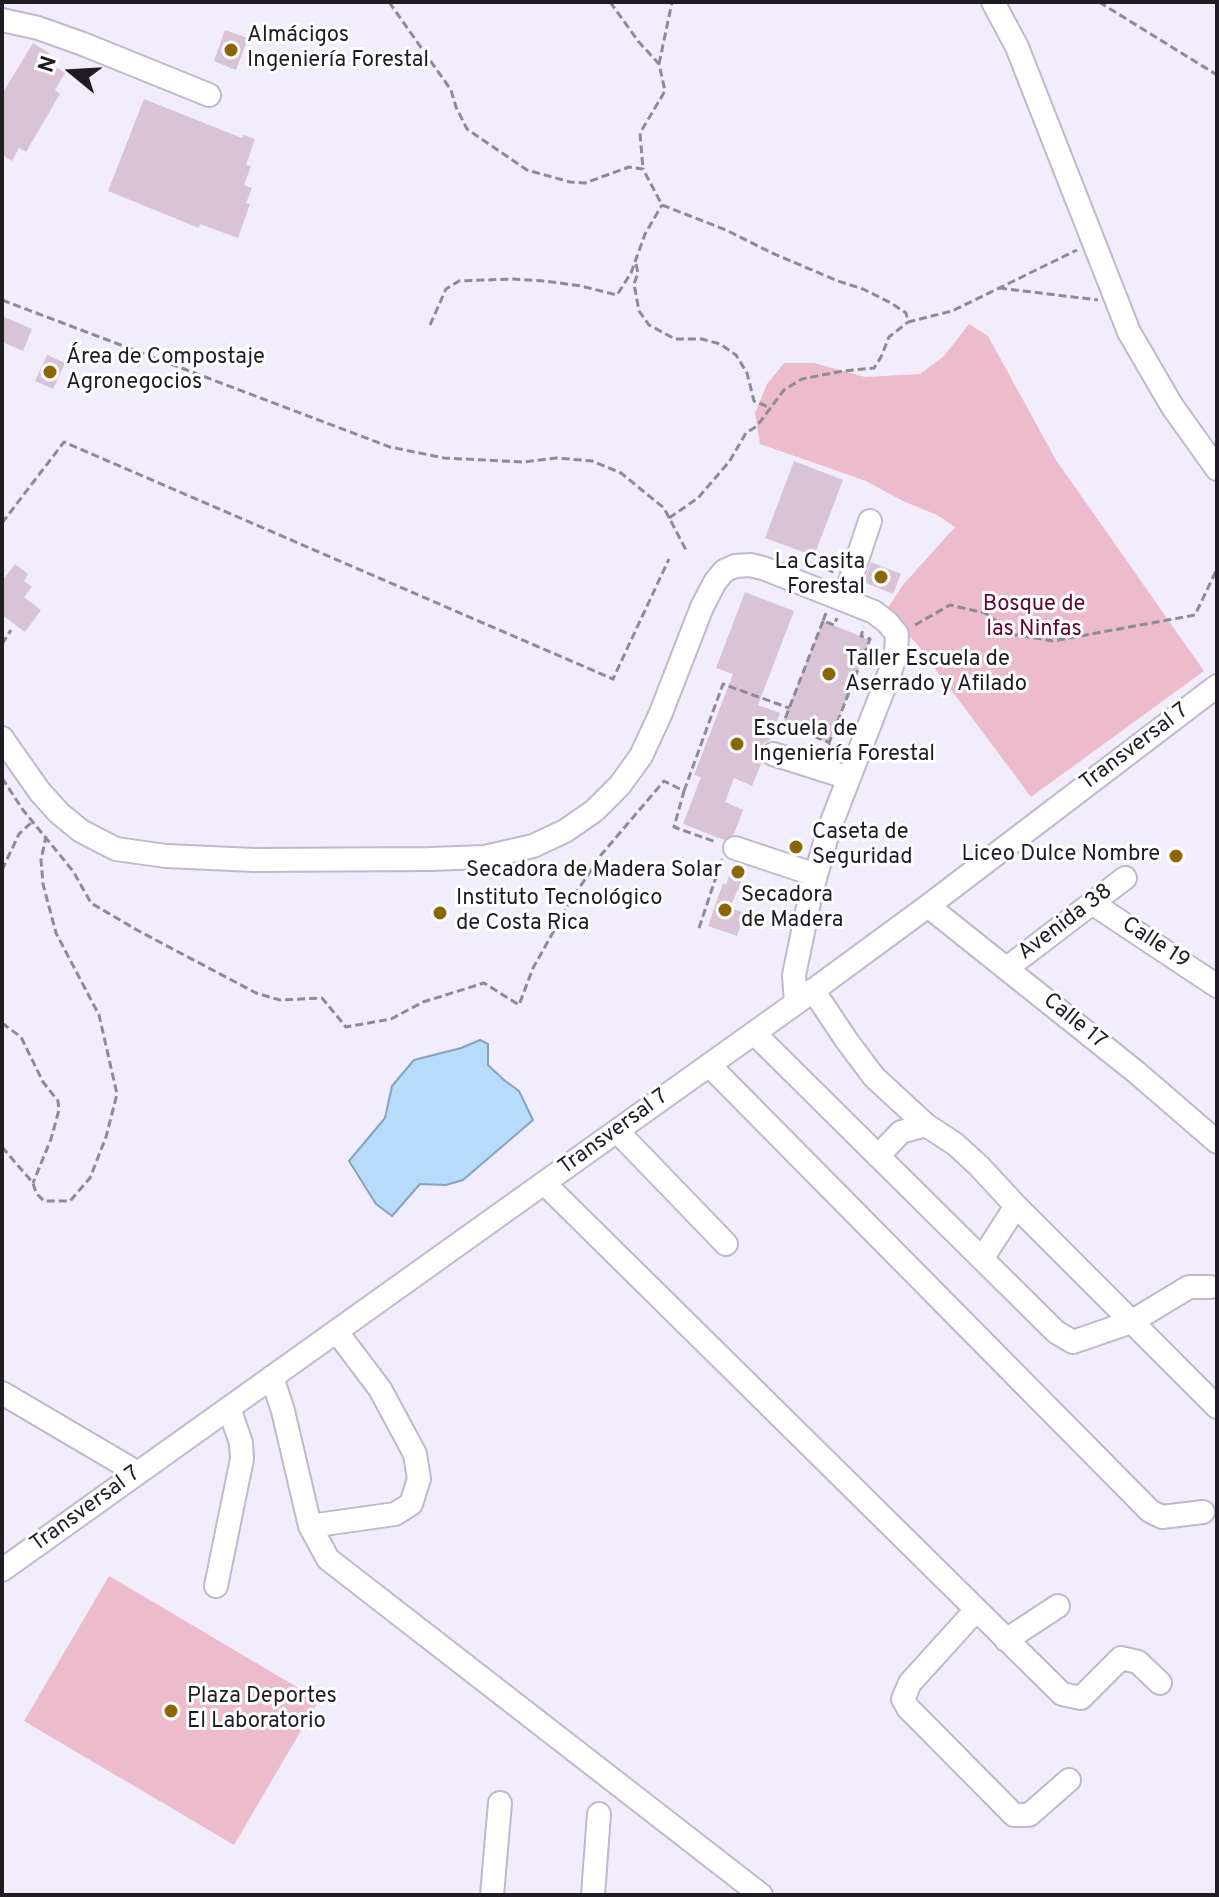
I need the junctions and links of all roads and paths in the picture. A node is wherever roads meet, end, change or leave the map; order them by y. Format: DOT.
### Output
graph roads {
  1 [pos="389,2"];
  2 [pos="610,2"];
  3 [pos="672,2"];
  4 [pos="993,2"];
  5 [pos="1099,2"];
  6 [pos="2,20"];
  7 [pos="659,64"];
  8 [pos="1217,75"];
  9 [pos="209,95"];
  10 [pos="643,169"];
  11 [pos="662,205"];
  12 [pos="1093,240"];
  13 [pos="635,262"];
  14 [pos="999,288"];
  15 [pos="2,300"];
  16 [pos="1118,303"];
  17 [pos="908,322"];
  18 [pos="430,325"];
  19 [pos="771,408"];
  20 [pos="1217,469"];
  21 [pos="669,518"];
  22 [pos="870,521"];
  23 [pos="2,523"];
  24 [pos="686,550"];
  25 [pos="792,557"];
  26 [pos="669,559"];
  27 [pos="1217,569"];
  28 [pos="841,598"];
  29 [pos="867,620"];
  30 [pos="823,621"];
  31 [pos="11,630"];
  32 [pos="897,634"];
  33 [pos="2,644"];
  34 [pos="1217,686"];
  35 [pos="789,708"];
  36 [pos="2,738"];
  37 [pos="829,743"];
  38 [pos="850,750"];
  39 [pos="773,754"];
  40 [pos="2,778"];
  41 [pos="849,778"];
  42 [pos="684,791"];
  43 [pos="33,821"];
  44 [pos="46,836"];
  45 [pos="731,846"];
  46 [pos="2,870"];
  47 [pos="816,875"];
  48 [pos="1125,878"];
  49 [pos="1092,903"];
  50 [pos="928,906"];
  51 [pos="699,928"];
  52 [pos="1007,968"];
  53 [pos="1217,986"];
  54 [pos="804,997"];
  55 [pos="2,1023"];
  56 [pos="754,1033"];
  57 [pos="709,1065"];
  58 [pos="926,1125"];
  59 [pos="617,1131"];
  60 [pos="1217,1142"];
  61 [pos="2,1147"];
  62 [pos="878,1156"];
  63 [pos="33,1183"];
  64 [pos="544,1183"];
  65 [pos="1016,1206"];
  66 [pos="726,1244"];
  67 [pos="982,1259"];
  68 [pos="1210,1287"];
  69 [pos="1131,1322"];
  70 [pos="337,1332"];
  71 [pos="272,1377"];
  72 [pos="2,1393"];
  73 [pos="1217,1407"];
  74 [pos="229,1408"];
  75 [pos="138,1473"];
  76 [pos="1203,1512"];
  77 [pos="310,1526"];
  78 [pos="2,1570"];
  79 [pos="216,1586"];
  80 [pos="1058,1606"];
  81 [pos="976,1610"];
  82 [pos="1006,1640"];
  83 [pos="1160,1683"];
  84 [pos="1069,1780"];
  85 [pos="500,1803"];
  86 [pos="599,1814"];
  87 [pos="492,1895"];
  88 [pos="593,1895"];
  89 [pos="761,1895"];
  1 -- 10 [label="path"];
  2 -- 7 [label="path"];
  3 -- 7 [label="path"];
  4 -- 12 [label="street"];
  5 -- 8 [label="path"];
  6 -- 9 [label="street"];
  7 -- 10 [label="path"];
  10 -- 11 [label="path"];
  11 -- 13 [label="path"];
  11 -- 17 [label="path"];
  12 -- 14 [label="path"];
  12 -- 16 [label="street"];
  13 -- 18 [label="path"];
  13 -- 19 [label="path"];
  14 -- 16 [label="path"];
  14 -- 17 [label="path"];
  15 -- 21 [label="path"];
  16 -- 20 [label="street"];
  17 -- 19 [label="path"];
  19 -- 21 [label="path"];
  21 -- 24 [label="path"];
  22 -- 28 [label="street"];
  23 -- 26 [label="path"];
  25 -- 28 [label="path"];
  27 -- 32 [label="path"];
  28 -- 30 [label="path"];
  28 -- 30 [label="path"];
  28 -- 32 [label="street"];
  28 -- 36 [label="street"];
  29 -- 37 [label="path"];
  30 -- 35 [label="path"];
  31 -- 33 [label="path"];
  32 -- 41 [label="street"];
  34 -- 50 [label="street, Transversal 7"];
  35 -- 37 [label="path"];
  35 -- 42 [label="path"];
  37 -- 38 [label="path"];
  39 -- 41 [label="street"];
  40 -- 43 [label="path"];
  41 -- 47 [label="street"];
  42 -- 44 [label="path"];
  42 -- 45 [label="path"];
  43 -- 44 [label="path"];
  43 -- 46 [label="path"];
  44 -- 63 [label="path"];
  45 -- 47 [label="street"];
  45 -- 51 [label="path"];
  47 -- 54 [label="street"];
  48 -- 49 [label="street, Avenida 38"];
  49 -- 52 [label="street, Avenida 38"];
  49 -- 53 [label="street, Calle 19"];
  50 -- 52 [label="street, Calle 17"];
  50 -- 54 [label="street, Transversal 7"];
  52 -- 60 [label="street, Calle 17"];
  54 -- 56 [label="street, Transversal 7"];
  54 -- 58 [label="street"];
  55 -- 63 [label="path"];
  56 -- 57 [label="street, Transversal 7"];
  56 -- 62 [label="street"];
  57 -- 59 [label="street, Transversal 7"];
  57 -- 76 [label="street"];
  58 -- 62 [label="street"];
  58 -- 65 [label="street"];
  59 -- 64 [label="street, Transversal 7"];
  59 -- 66 [label="street"];
  61 -- 63 [label="path"];
  62 -- 67 [label="street"];
  64 -- 70 [label="street, Transversal 7"];
  64 -- 81 [label="street"];
  65 -- 67 [label="street"];
  65 -- 69 [label="street"];
  67 -- 69 [label="street"];
  68 -- 69 [label="street"];
  69 -- 73 [label="street"];
  70 -- 71 [label="street, Transversal 7"];
  70 -- 77 [label="street"];
  71 -- 74 [label="street, Transversal 7"];
  71 -- 77 [label="street"];
  72 -- 75 [label="street"];
  74 -- 75 [label="street, Transversal 7"];
  74 -- 79 [label="street"];
  75 -- 78 [label="street, Transversal 7"];
  77 -- 89 [label="street"];
  80 -- 82 [label="street"];
  81 -- 82 [label="street"];
  81 -- 84 [label="street"];
  82 -- 83 [label="street"];
  85 -- 87 [label="street"];
  86 -- 88 [label="street"];
}
